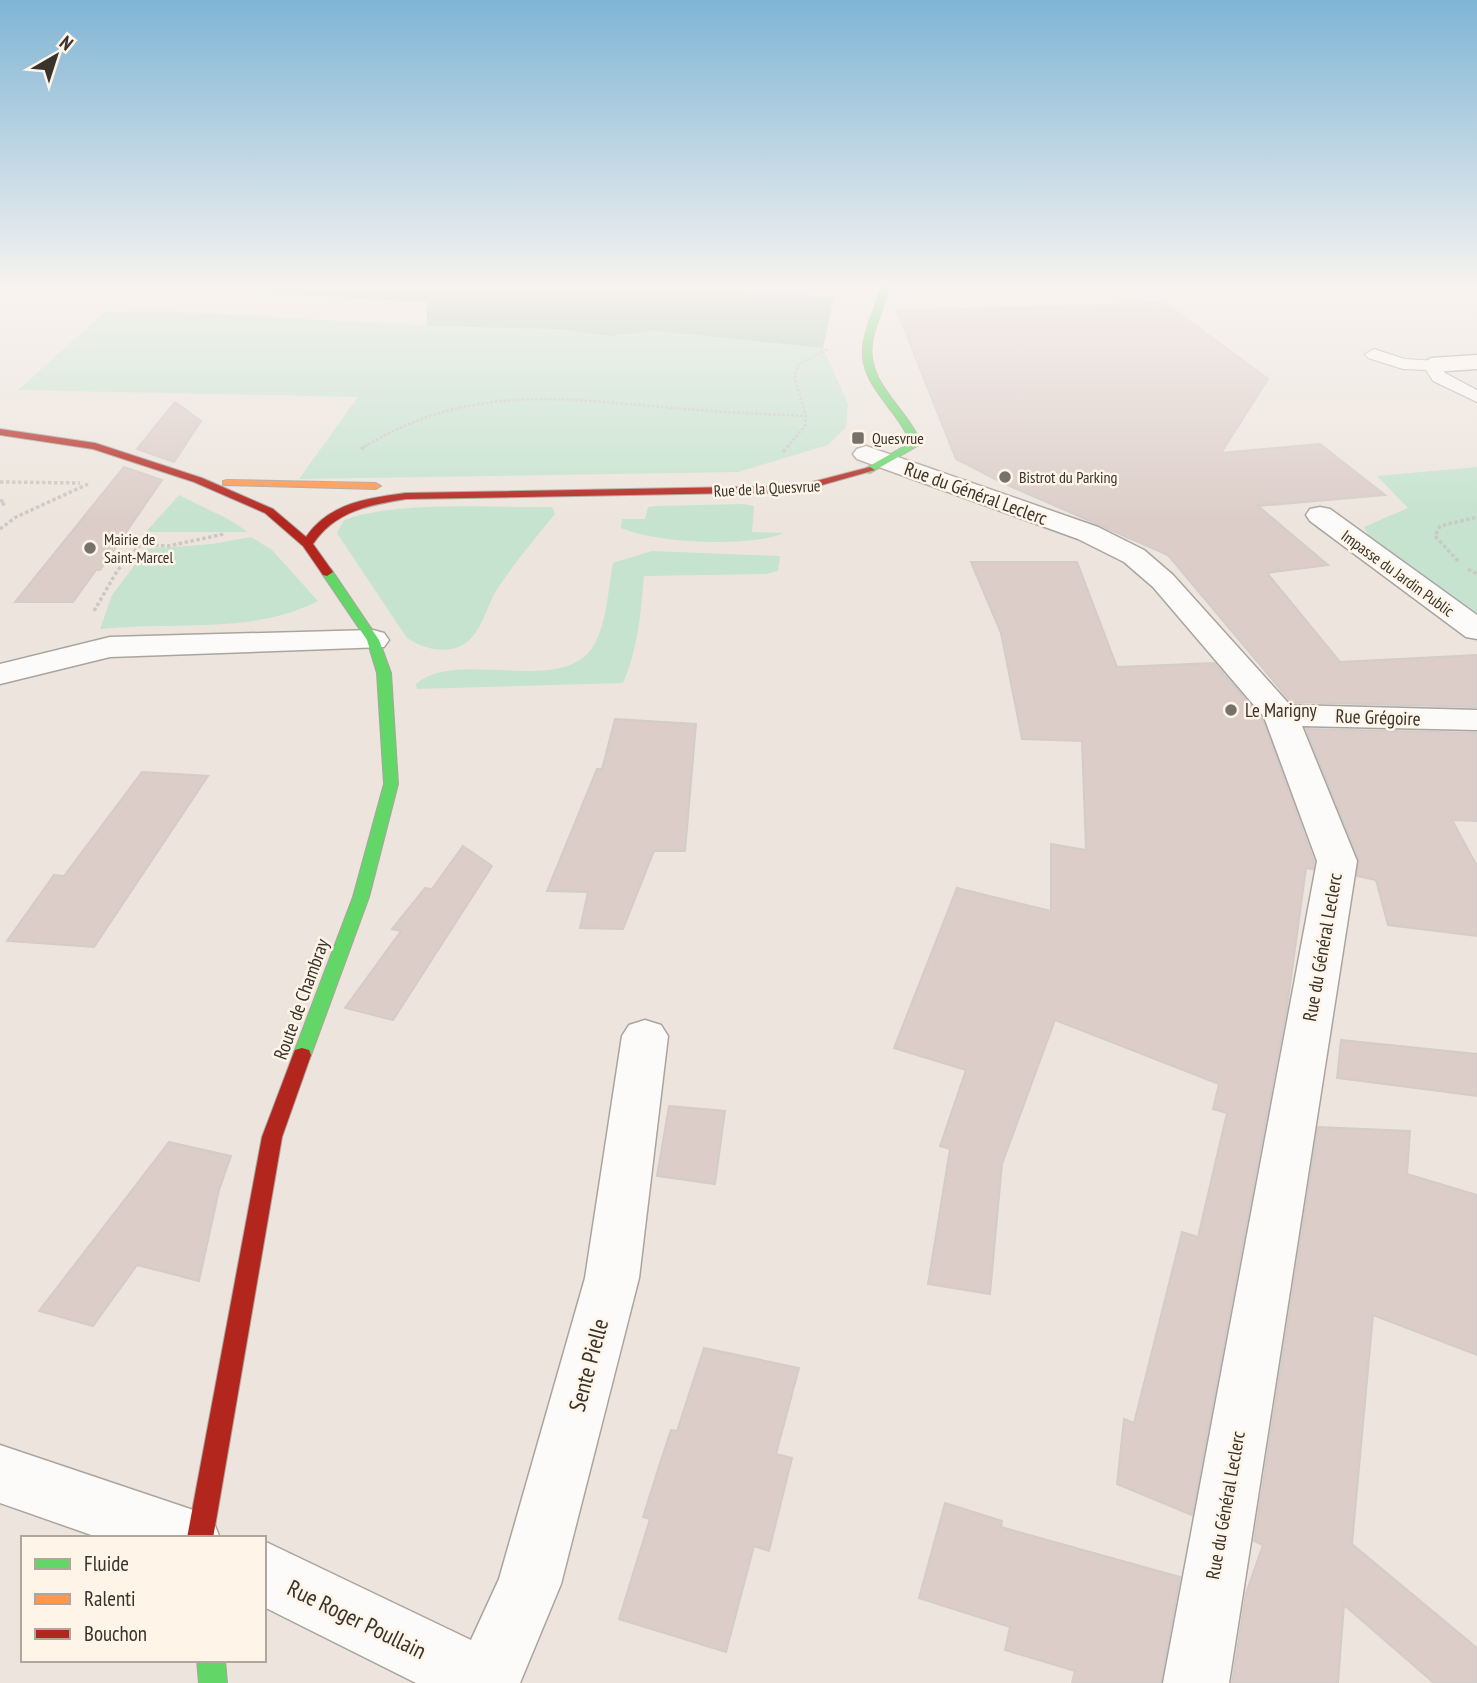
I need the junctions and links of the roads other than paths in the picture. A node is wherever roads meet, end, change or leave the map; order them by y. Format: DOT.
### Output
graph roads {
  1 [pos="868,363"];
  2 [pos="1399,363"];
  3 [pos="1471,363"];
  4 [pos="1431,366"];
  5 [pos="1477,397"];
  6 [pos="0,432"];
  7 [pos="886,441"];
  8 [pos="198,480"];
  9 [pos="339,487"];
  10 [pos="280,508"];
  11 [pos="1320,515"];
  12 [pos="307,544"];
  13 [pos="1477,630"];
  14 [pos="373,640"];
  15 [pos="0,674"];
  16 [pos="1280,715"];
  17 [pos="1477,720"];
  18 [pos="645,1035"];
  19 [pos="0,1474"];
  20 [pos="182,1536"];
  21 [pos="200,1536"];
  22 [pos="266,1574"];
  23 [pos="211,1662"];
  24 [pos="213,1683"];
  25 [pos="486,1683"];
  26 [pos="1196,1683"];
  1 -- 7 [label="street"];
  2 -- 4 [label="lane"];
  3 -- 4 [label="street"];
  4 -- 5 [label="lane"];
  6 -- 8 [label="street"];
  7 -- 9 [label="street, Rue de la Quesvrue"];
  7 -- 12 [label="street, Rue de la Quesvrue"];
  7 -- 16 [label="street, Rue du Général Leclerc"];
  8 -- 9 [label="street, Rue de la Quesvrue"];
  8 -- 10 [label="street, Route de Chambray"];
  9 -- 10 [label="street, Rue de la Quesvrue"];
  10 -- 12 [label="street, Route de Chambray"];
  11 -- 13 [label="street, Impasse du Jardin Public"];
  12 -- 14 [label="street, Route de Chambray"];
  14 -- 15 [label="street"];
  14 -- 21 [label="street, Route de Chambray"];
  16 -- 17 [label="street, Rue Grégoire"];
  16 -- 26 [label="street, Rue du Général Leclerc"];
  18 -- 25 [label="street, Sente Pielle"];
  19 -- 20 [label="street"];
  22 -- 25 [label="street, Rue Roger Poullain"];
  23 -- 24 [label="street"];
}
